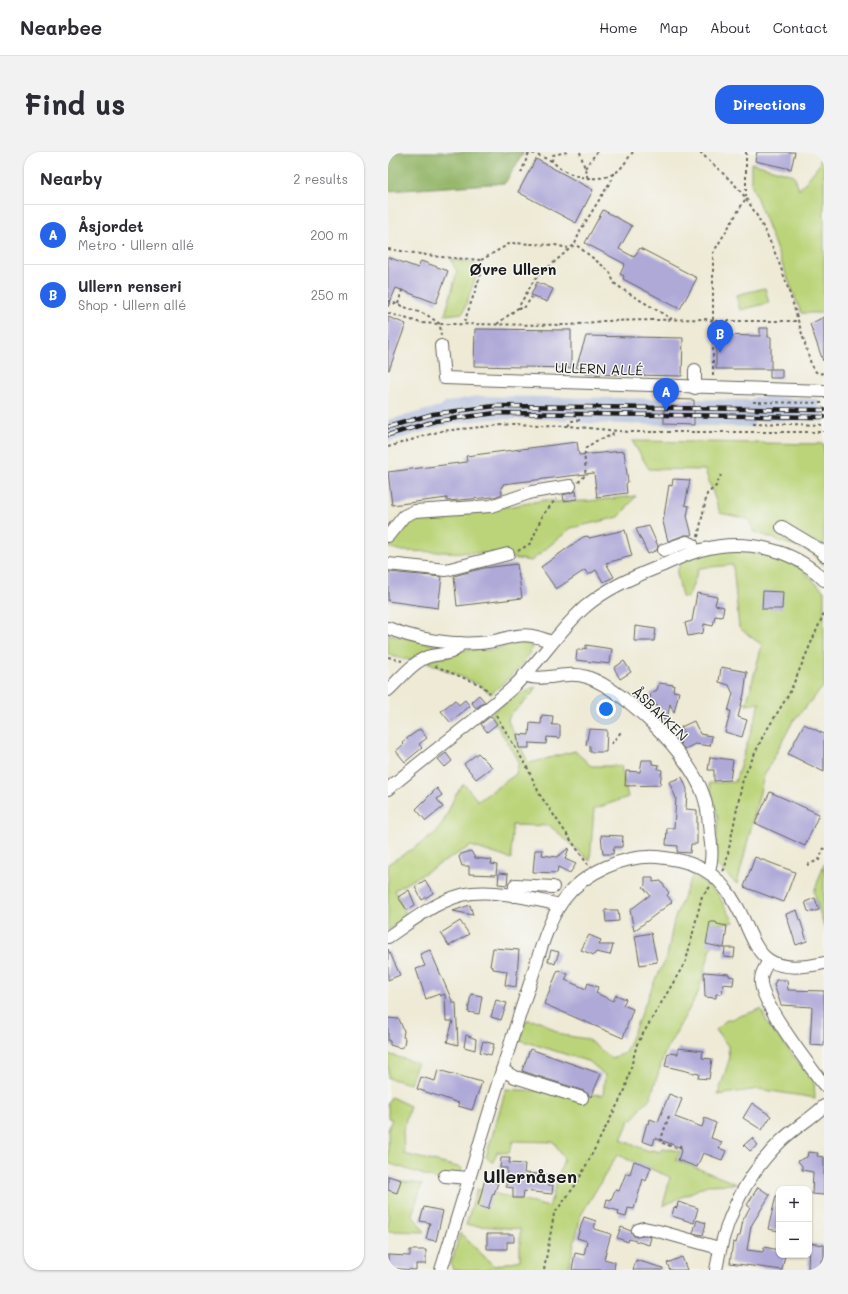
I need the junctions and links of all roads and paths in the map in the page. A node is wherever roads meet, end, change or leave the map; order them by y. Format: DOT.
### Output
graph roads {
  1 [pos="567,152"];
  2 [pos="580,152"];
  3 [pos="597,152"];
  4 [pos="633,152"];
  5 [pos="700,152"];
  6 [pos="746,152"];
  7 [pos="552,161"];
  8 [pos="585,168"];
  9 [pos="521,173"];
  10 [pos="614,173"];
  11 [pos="588,179"];
  12 [pos="746,198"];
  13 [pos="575,244"];
  14 [pos="568,248"];
  15 [pos="388,249"];
  16 [pos="480,260"];
  17 [pos="403,287"];
  18 [pos="532,297"];
  19 [pos="388,301"];
  20 [pos="398,304"];
  21 [pos="518,308"];
  22 [pos="388,313"];
  23 [pos="673,320"];
  24 [pos="714,321"];
  25 [pos="797,321"];
  26 [pos="464,323"];
  27 [pos="440,324"];
  28 [pos="496,325"];
  29 [pos="441,346"];
  30 [pos="695,370"];
  31 [pos="824,374"];
  32 [pos="713,380"];
  33 [pos="695,388"];
  34 [pos="824,391"];
  35 [pos="753,402"];
  36 [pos="824,403"];
  37 [pos="580,420"];
  38 [pos="752,423"];
  39 [pos="824,425"];
  40 [pos="568,426"];
  41 [pos="614,431"];
  42 [pos="824,432"];
  43 [pos="388,447"];
  44 [pos="721,475"];
  45 [pos="570,486"];
  46 [pos="557,488"];
  47 [pos="782,527"];
  48 [pos="388,536"];
  49 [pos="664,550"];
  50 [pos="697,551"];
  51 [pos="508,554"];
  52 [pos="824,555"];
  53 [pos="388,564"];
  54 [pos="824,580"];
  55 [pos="824,613"];
  56 [pos="388,628"];
  57 [pos="551,642"];
  58 [pos="460,643"];
  59 [pos="421,660"];
  60 [pos="524,676"];
  61 [pos="388,690"];
  62 [pos="494,702"];
  63 [pos="621,732"];
  64 [pos="611,744"];
  65 [pos="388,789"];
  66 [pos="824,848"];
  67 [pos="807,866"];
  68 [pos="594,874"];
  69 [pos="712,875"];
  70 [pos="553,887"];
  71 [pos="514,896"];
  72 [pos="560,905"];
  73 [pos="388,937"];
  74 [pos="769,961"];
  75 [pos="824,963"];
  76 [pos="502,1070"];
  77 [pos="824,1085"];
  78 [pos="582,1098"];
  79 [pos="824,1106"];
  80 [pos="669,1116"];
  81 [pos="682,1143"];
  82 [pos="445,1176"];
  83 [pos="470,1178"];
  84 [pos="638,1230"];
  85 [pos="719,1248"];
  86 [pos="441,1270"];
  87 [pos="544,1270"];
  88 [pos="716,1270"];
  1 -- 7 [label="path"];
  2 -- 8 [label="path"];
  3 -- 8 [label="path"];
  4 -- 10 [label="path"];
  5 -- 12 [label="path"];
  6 -- 12 [label="path"];
  7 -- 9 [label="path"];
  7 -- 11 [label="path"];
  8 -- 11 [label="path"];
  10 -- 11 [label="path"];
  10 -- 13 [label="path"];
  12 -- 24 [label="path"];
  12 -- 25 [label="path"];
  13 -- 14 [label="path"];
  13 -- 23 [label="path"];
  14 -- 16 [label="path"];
  14 -- 21 [label="path"];
  15 -- 16 [label="path"];
  16 -- 26 [label="path"];
  17 -- 20 [label="path"];
  18 -- 21 [label="path"];
  19 -- 20 [label="path"];
  20 -- 27 [label="path"];
  21 -- 28 [label="path"];
  22 -- 27 [label="path"];
  23 -- 24 [label="path"];
  23 -- 28 [label="path"];
  24 -- 25 [label="path"];
  24 -- 32 [label="path"];
  25 -- 31 [label="path"];
  26 -- 27 [label="path"];
  26 -- 28 [label="path"];
  27 -- 29 [label="path"];
  29 -- 33 [label="street, ULLERN ALLÉ"];
  30 -- 33 [label="street"];
  33 -- 34 [label="street, ULLERN ALLÉ"];
  35 -- 36 [label="path"];
  37 -- 40 [label="path"];
  38 -- 39 [label="path"];
  40 -- 41 [label="path"];
  40 -- 43 [label="path"];
  41 -- 42 [label="path"];
  41 -- 45 [label="path"];
  44 -- 50 [label="path"];
  45 -- 46 [label="street"];
  46 -- 48 [label="street"];
  46 -- 51 [label="path"];
  47 -- 52 [label="street"];
  49 -- 50 [label="street"];
  50 -- 54 [label="street"];
  50 -- 57 [label="street"];
  51 -- 53 [label="street"];
  55 -- 69 [label="path"];
  56 -- 58 [label="street"];
  57 -- 58 [label="street"];
  57 -- 60 [label="street"];
  58 -- 59 [label="street"];
  59 -- 61 [label="street"];
  59 -- 62 [label="path"];
  60 -- 62 [label="street"];
  60 -- 69 [label="street, ÅSBAKKEN"];
  62 -- 65 [label="street"];
  62 -- 68 [label="path"];
  63 -- 64 [label="path"];
  66 -- 67 [label="path"];
  68 -- 69 [label="street"];
  68 -- 72 [label="street"];
  69 -- 74 [label="street"];
  69 -- 87 [label="path"];
  70 -- 71 [label="street"];
  71 -- 72 [label="street"];
  71 -- 73 [label="street"];
  72 -- 76 [label="street"];
  74 -- 75 [label="street"];
  74 -- 77 [label="street"];
  76 -- 78 [label="street"];
  76 -- 83 [label="street"];
  79 -- 85 [label="street"];
  80 -- 81 [label="path"];
  82 -- 83 [label="street"];
  83 -- 86 [label="street"];
  84 -- 85 [label="street"];
  85 -- 88 [label="street"];
}
